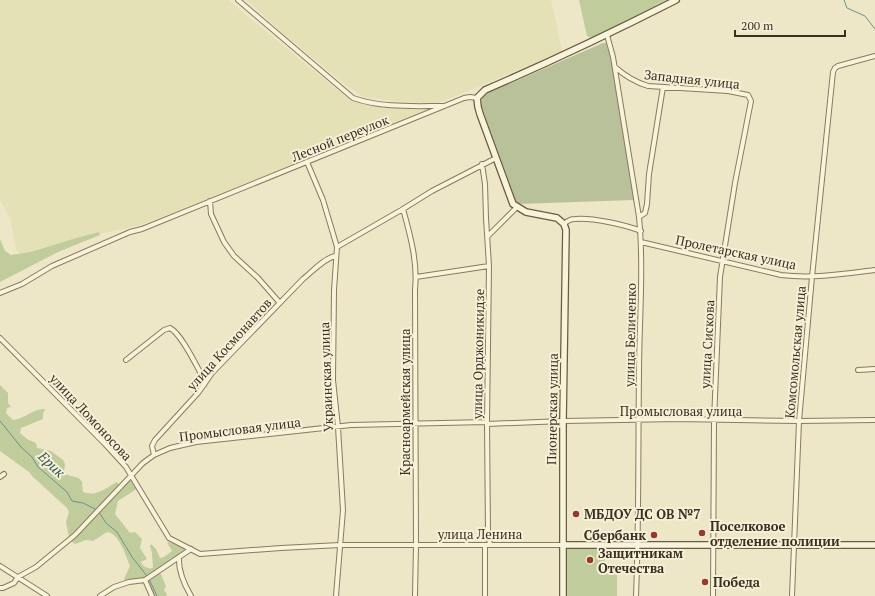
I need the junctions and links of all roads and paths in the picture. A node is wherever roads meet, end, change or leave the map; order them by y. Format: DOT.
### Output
graph roads {
  1 [pos="238,0"];
  2 [pos="676,0"];
  3 [pos="607,35"];
  4 [pos="875,56"];
  5 [pos="615,67"];
  6 [pos="663,88"];
  7 [pos="748,95"];
  8 [pos="478,98"];
  9 [pos="445,106"];
  10 [pos="496,158"];
  11 [pos="307,162"];
  12 [pos="482,164"];
  13 [pos="210,201"];
  14 [pos="518,207"];
  15 [pos="403,210"];
  16 [pos="639,217"];
  17 [pos="564,224"];
  18 [pos="640,231"];
  19 [pos="488,236"];
  20 [pos="641,242"];
  21 [pos="337,247"];
  22 [pos="335,256"];
  23 [pos="722,260"];
  24 [pos="489,266"];
  25 [pos="875,270"];
  26 [pos="416,277"];
  27 [pos="812,277"];
  28 [pos="0,293"];
  29 [pos="280,302"];
  30 [pos="0,338"];
  31 [pos="126,360"];
  32 [pos="875,369"];
  33 [pos="858,370"];
  34 [pos="200,372"];
  35 [pos="212,374"];
  36 [pos="204,385"];
  37 [pos="639,420"];
  38 [pos="875,420"];
  39 [pos="563,421"];
  40 [pos="714,421"];
  41 [pos="799,421"];
  42 [pos="415,423"];
  43 [pos="487,423"];
  44 [pos="338,427"];
  45 [pos="154,455"];
  46 [pos="131,476"];
  47 [pos="340,545"];
  48 [pos="416,545"];
  49 [pos="485,545"];
  50 [pos="490,545"];
  51 [pos="562,545"];
  52 [pos="638,545"];
  53 [pos="714,545"];
  54 [pos="793,545"];
  55 [pos="875,545"];
  56 [pos="191,549"];
  57 [pos="179,557"];
  58 [pos="0,566"];
  59 [pos="18,578"];
  60 [pos="144,580"];
  61 [pos="0,588"];
  62 [pos="47,596"];
  63 [pos="100,596"];
  64 [pos="152,596"];
  65 [pos="191,596"];
  66 [pos="336,596"];
  67 [pos="415,596"];
  68 [pos="485,596"];
  69 [pos="563,596"];
  70 [pos="636,596"];
  71 [pos="713,596"];
  72 [pos="792,596"];
  1 -- 9 [label="street"];
  2 -- 3 [label="street"];
  3 -- 5 [label="street, улица Беличенко"];
  3 -- 8 [label="street"];
  4 -- 27 [label="street, Комсомольская улица"];
  5 -- 6 [label="street, Западная улица"];
  5 -- 16 [label="street, улица Беличенко"];
  6 -- 7 [label="street, Западная улица"];
  6 -- 16 [label="street"];
  7 -- 23 [label="street, улица Сискова"];
  8 -- 9 [label="street, Лесной переулок"];
  8 -- 10 [label="street"];
  9 -- 11 [label="street, Лесной переулок"];
  10 -- 12 [label="street"];
  10 -- 14 [label="street"];
  11 -- 13 [label="street, Лесной переулок"];
  11 -- 21 [label="street, Украинская улица"];
  12 -- 15 [label="street"];
  12 -- 19 [label="street, улица Орджоникидзе"];
  13 -- 28 [label="street, Лесной переулок"];
  13 -- 29 [label="street"];
  14 -- 17 [label="street"];
  14 -- 19 [label="street"];
  15 -- 21 [label="street"];
  15 -- 26 [label="street, Красноармейская улица"];
  16 -- 18 [label="street, улица Беличенко"];
  17 -- 18 [label="street"];
  17 -- 39 [label="street, Пионерская улица"];
  18 -- 20 [label="street, улица Беличенко"];
  19 -- 24 [label="street, улица Орджоникидзе"];
  20 -- 23 [label="street, Пролетарская улица"];
  20 -- 37 [label="street, улица Беличенко"];
  21 -- 22 [label="street, Украинская улица"];
  22 -- 29 [label="street, улица Космонавтов"];
  22 -- 44 [label="street, Украинская улица"];
  23 -- 27 [label="street, Пролетарская улица"];
  23 -- 40 [label="street, улица Сискова"];
  24 -- 26 [label="street"];
  24 -- 43 [label="street, улица Орджоникидзе"];
  25 -- 27 [label="street, Пролетарская улица"];
  26 -- 42 [label="street, Красноармейская улица"];
  27 -- 41 [label="street, Комсомольская улица"];
  29 -- 35 [label="street, улица Космонавтов"];
  30 -- 46 [label="street, улица Ломоносова"];
  31 -- 34 [label="street"];
  32 -- 33 [label="street"];
  34 -- 35 [label="street"];
  34 -- 36 [label="street"];
  35 -- 36 [label="street, улица Космонавтов"];
  36 -- 45 [label="street, улица Космонавтов"];
  37 -- 39 [label="street, Промысловая улица"];
  37 -- 40 [label="street, Промысловая улица"];
  37 -- 52 [label="street, улица Беличенко"];
  38 -- 41 [label="street, Промысловая улица"];
  39 -- 43 [label="street, Промысловая улица"];
  39 -- 51 [label="street, Пионерская улица"];
  40 -- 41 [label="street, Промысловая улица"];
  40 -- 53 [label="street, улица Сискова"];
  41 -- 54 [label="street, Комсомольская улица"];
  42 -- 43 [label="street, Промысловая улица"];
  42 -- 44 [label="street, Промысловая улица"];
  42 -- 48 [label="street, Красноармейская улица"];
  43 -- 50 [label="street, улица Орджоникидзе"];
  44 -- 45 [label="street, Промысловая улица"];
  44 -- 47 [label="street, Украинская улица"];
  45 -- 46 [label="street, Промысловая улица"];
  46 -- 56 [label="street, улица Ломоносова"];
  46 -- 59 [label="street, Промысловая улица"];
  47 -- 48 [label="street, улица Ленина"];
  47 -- 56 [label="street, улица Ленина"];
  47 -- 66 [label="street, Украинская улица"];
  48 -- 49 [label="street, улица Ленина"];
  48 -- 67 [label="street, Красноармейская улица"];
  49 -- 50 [label="street, улица Ленина"];
  49 -- 68 [label="street"];
  50 -- 51 [label="street, улица Ленина"];
  51 -- 52 [label="street, улица Ленина"];
  51 -- 69 [label="street, Пионерская улица"];
  52 -- 53 [label="street, улица Ленина"];
  52 -- 70 [label="street, улица Беличенко"];
  53 -- 54 [label="street, улица Ленина"];
  53 -- 71 [label="street, улица Сискова"];
  54 -- 55 [label="street, улица Ленина"];
  54 -- 72 [label="street, Комсомольская улица"];
  56 -- 57 [label="street"];
  57 -- 60 [label="street"];
  57 -- 65 [label="street"];
  58 -- 59 [label="street"];
  59 -- 61 [label="street, Промысловая улица"];
  59 -- 62 [label="street"];
  60 -- 63 [label="street"];
  60 -- 64 [label="street"];
}
